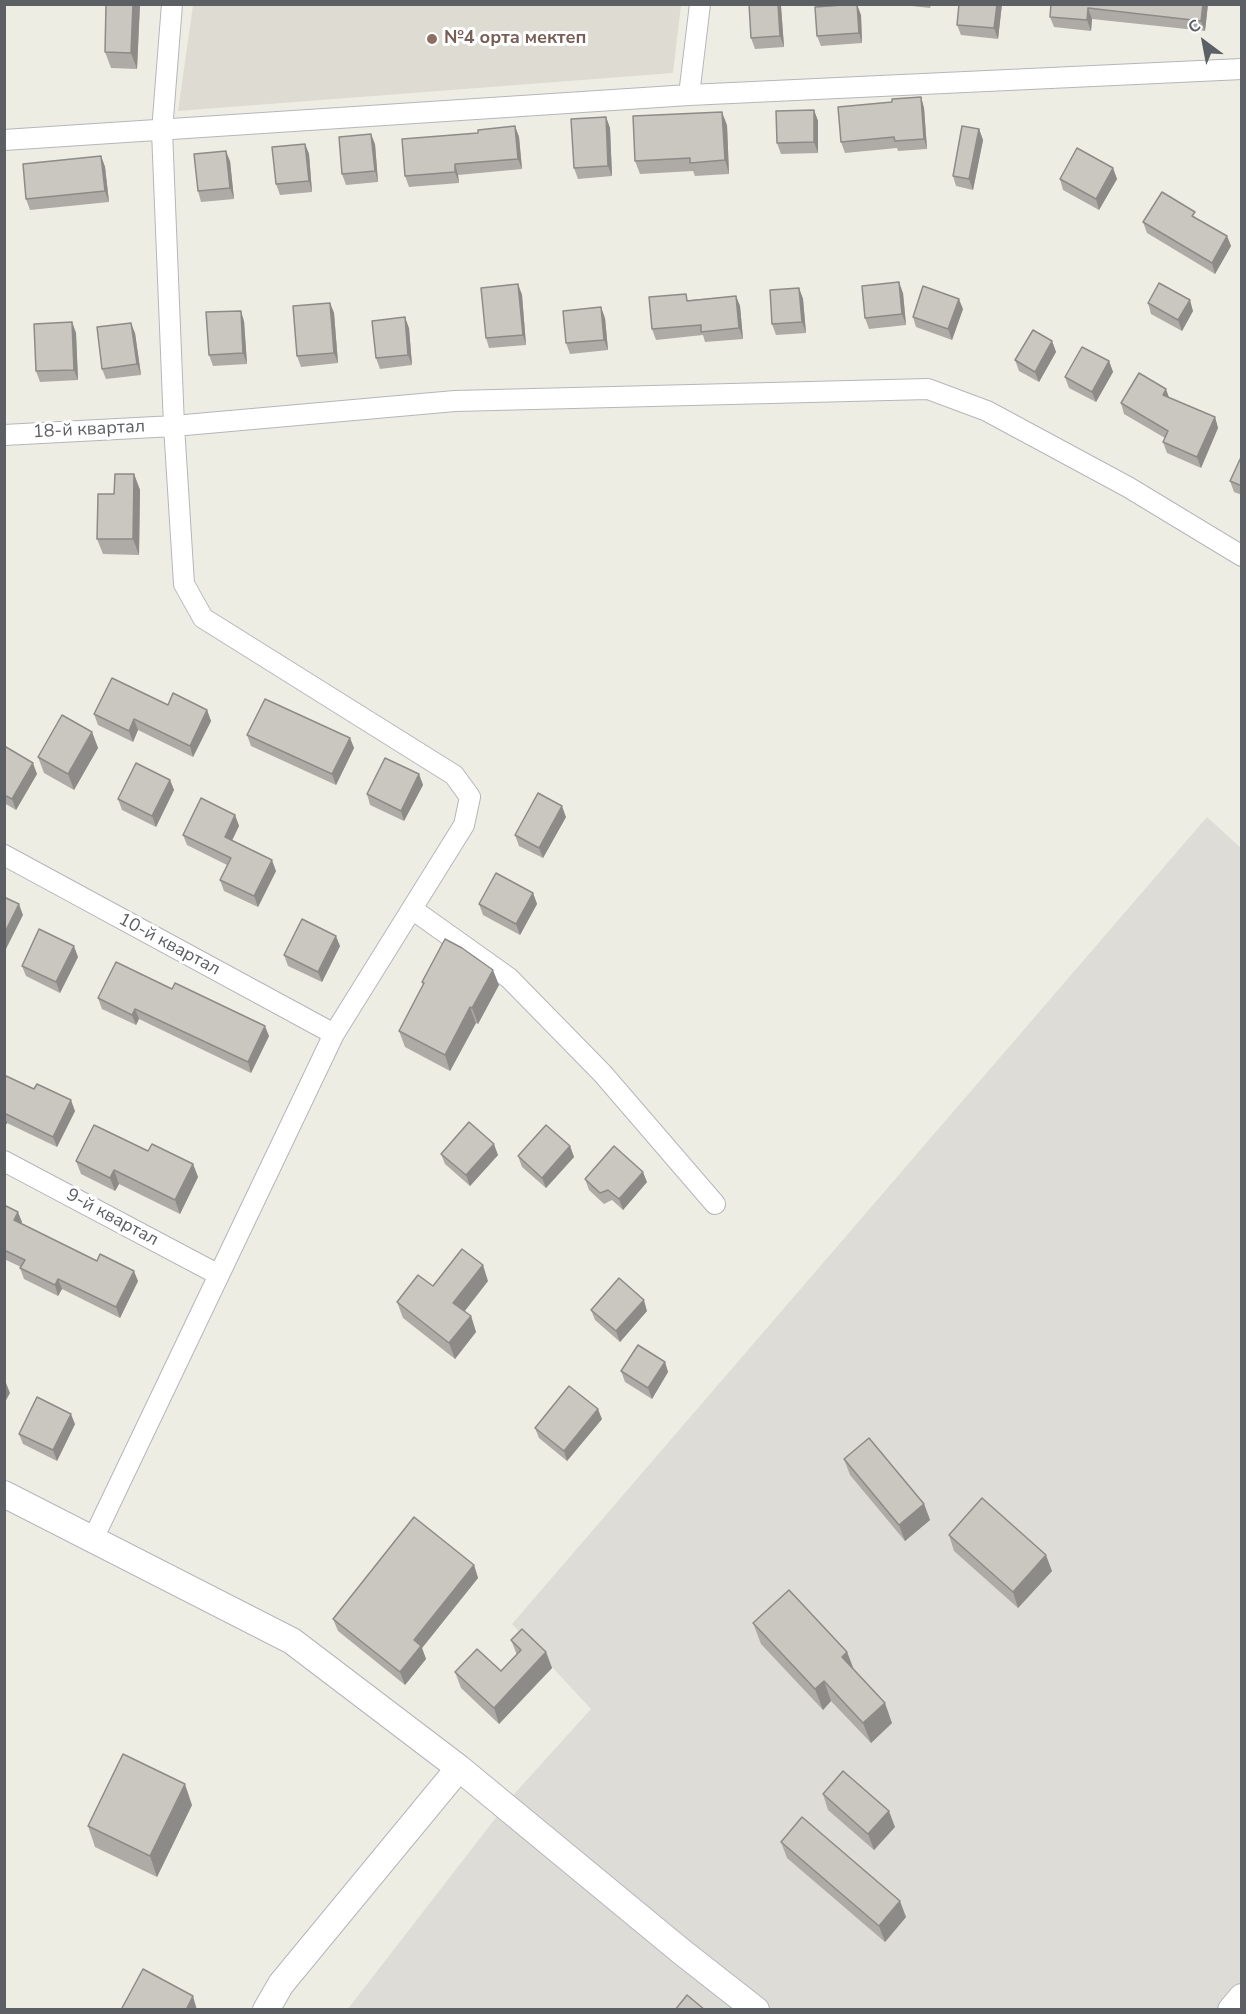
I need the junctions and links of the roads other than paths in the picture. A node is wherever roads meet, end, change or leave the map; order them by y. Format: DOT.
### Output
graph roads {
  1 [pos="172,4"];
  2 [pos="700,4"];
  3 [pos="1242,69"];
  4 [pos="689,95"];
  5 [pos="162,131"];
  6 [pos="4,140"];
  7 [pos="174,426"];
  8 [pos="4,435"];
  9 [pos="1242,556"];
  10 [pos="4,855"];
  11 [pos="412,909"];
  12 [pos="334,1034"];
  13 [pos="4,1161"];
  14 [pos="715,1204"];
  15 [pos="219,1275"];
  16 [pos="4,1494"];
  17 [pos="93,1539"];
  18 [pos="459,1768"];
  19 [pos="1242,1997"];
  20 [pos="266,2010"];
  21 [pos="756,2010"];
  22 [pos="1231,2010"];
  1 -- 5 [label="street"];
  2 -- 4 [label="street"];
  3 -- 4 [label="street"];
  4 -- 5 [label="street"];
  5 -- 6 [label="street"];
  5 -- 7 [label="street"];
  7 -- 8 [label="street, 18-й квартал"];
  7 -- 9 [label="street, 18-й квартал"];
  7 -- 11 [label="street"];
  10 -- 12 [label="street, 10-й квартал"];
  11 -- 12 [label="street"];
  11 -- 14 [label="street"];
  12 -- 15 [label="street"];
  13 -- 15 [label="street, 9-й квартал"];
  15 -- 17 [label="street"];
  16 -- 17 [label="street"];
  17 -- 18 [label="street"];
  18 -- 20 [label="street"];
  18 -- 21 [label="street"];
  19 -- 22 [label="street"];
}
